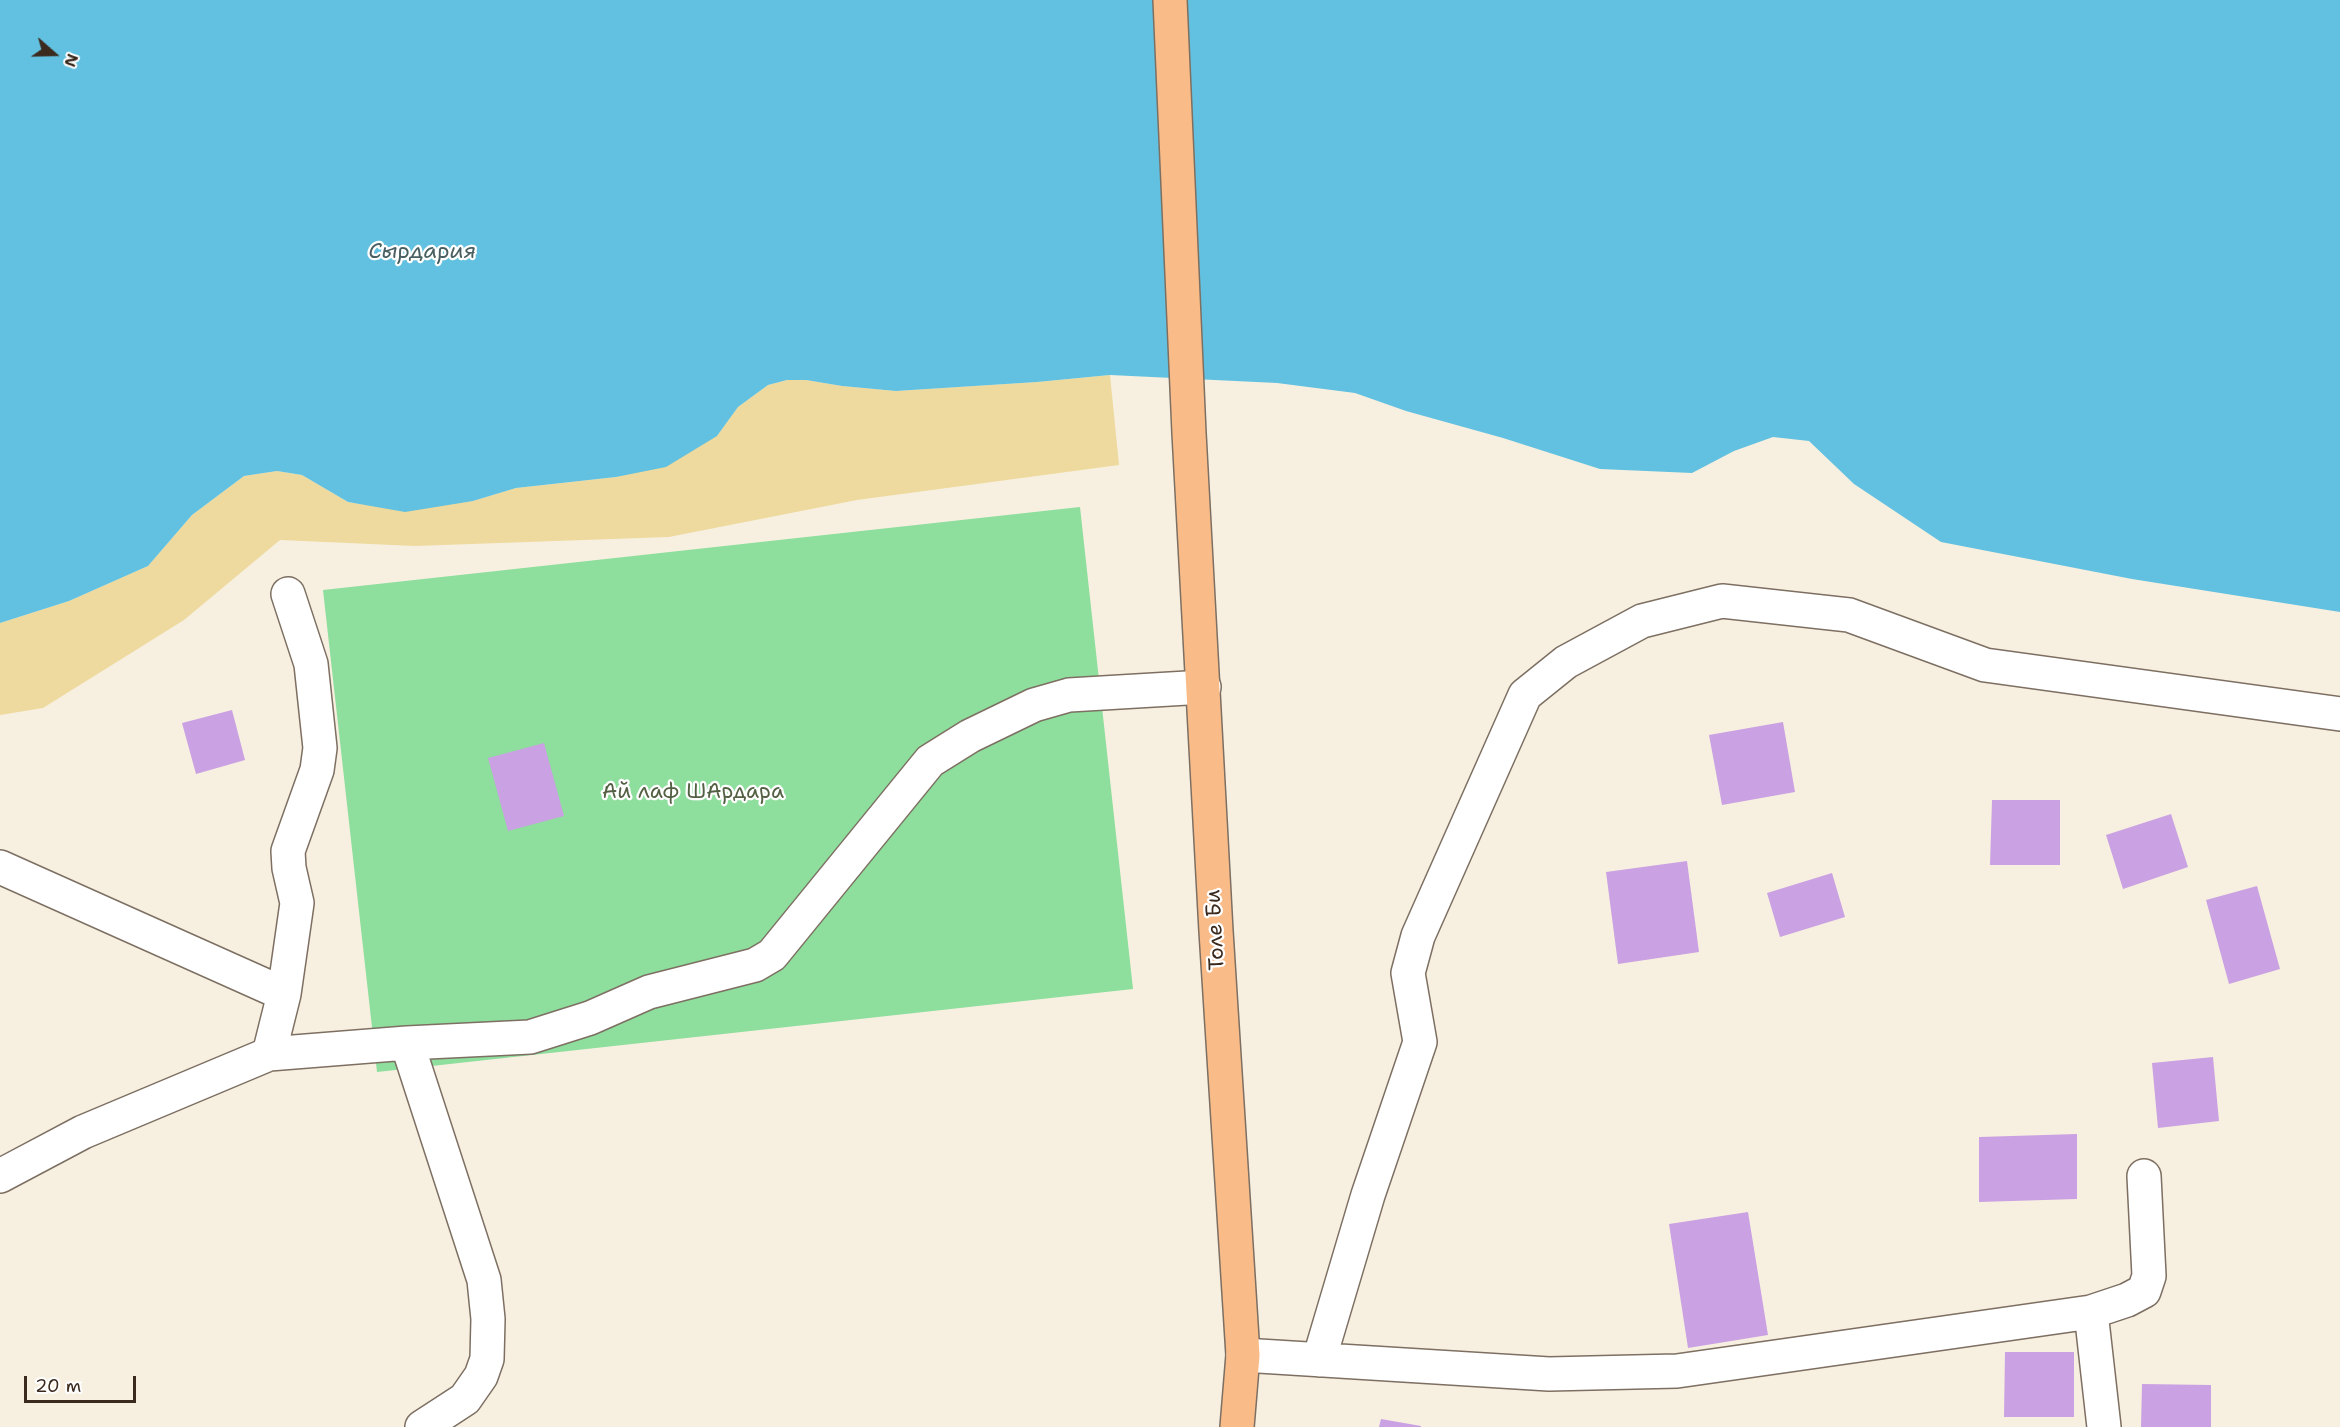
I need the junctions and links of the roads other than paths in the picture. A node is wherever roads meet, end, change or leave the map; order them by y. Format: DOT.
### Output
graph roads {
  1 [pos="1170,0"];
  2 [pos="288,594"];
  3 [pos="1204,687"];
  4 [pos="2340,714"];
  5 [pos="0,867"];
  6 [pos="284,994"];
  7 [pos="407,1044"];
  8 [pos="269,1054"];
  9 [pos="0,1176"];
  10 [pos="2144,1176"];
  11 [pos="2091,1312"];
  12 [pos="1243,1355"];
  13 [pos="1319,1360"];
  14 [pos="422,1427"];
  15 [pos="1237,1427"];
  16 [pos="2104,1427"];
  1 -- 3 [label="main road, Толе Би"];
  2 -- 6 [label="street"];
  3 -- 7 [label="street"];
  3 -- 12 [label="main road, Толе Би"];
  4 -- 13 [label="street"];
  5 -- 6 [label="street"];
  6 -- 8 [label="street"];
  7 -- 8 [label="street"];
  7 -- 14 [label="street"];
  8 -- 9 [label="street"];
  10 -- 11 [label="street"];
  11 -- 13 [label="street"];
  11 -- 16 [label="street"];
  12 -- 13 [label="street"];
  12 -- 15 [label="main road, Толе Би"];
}
